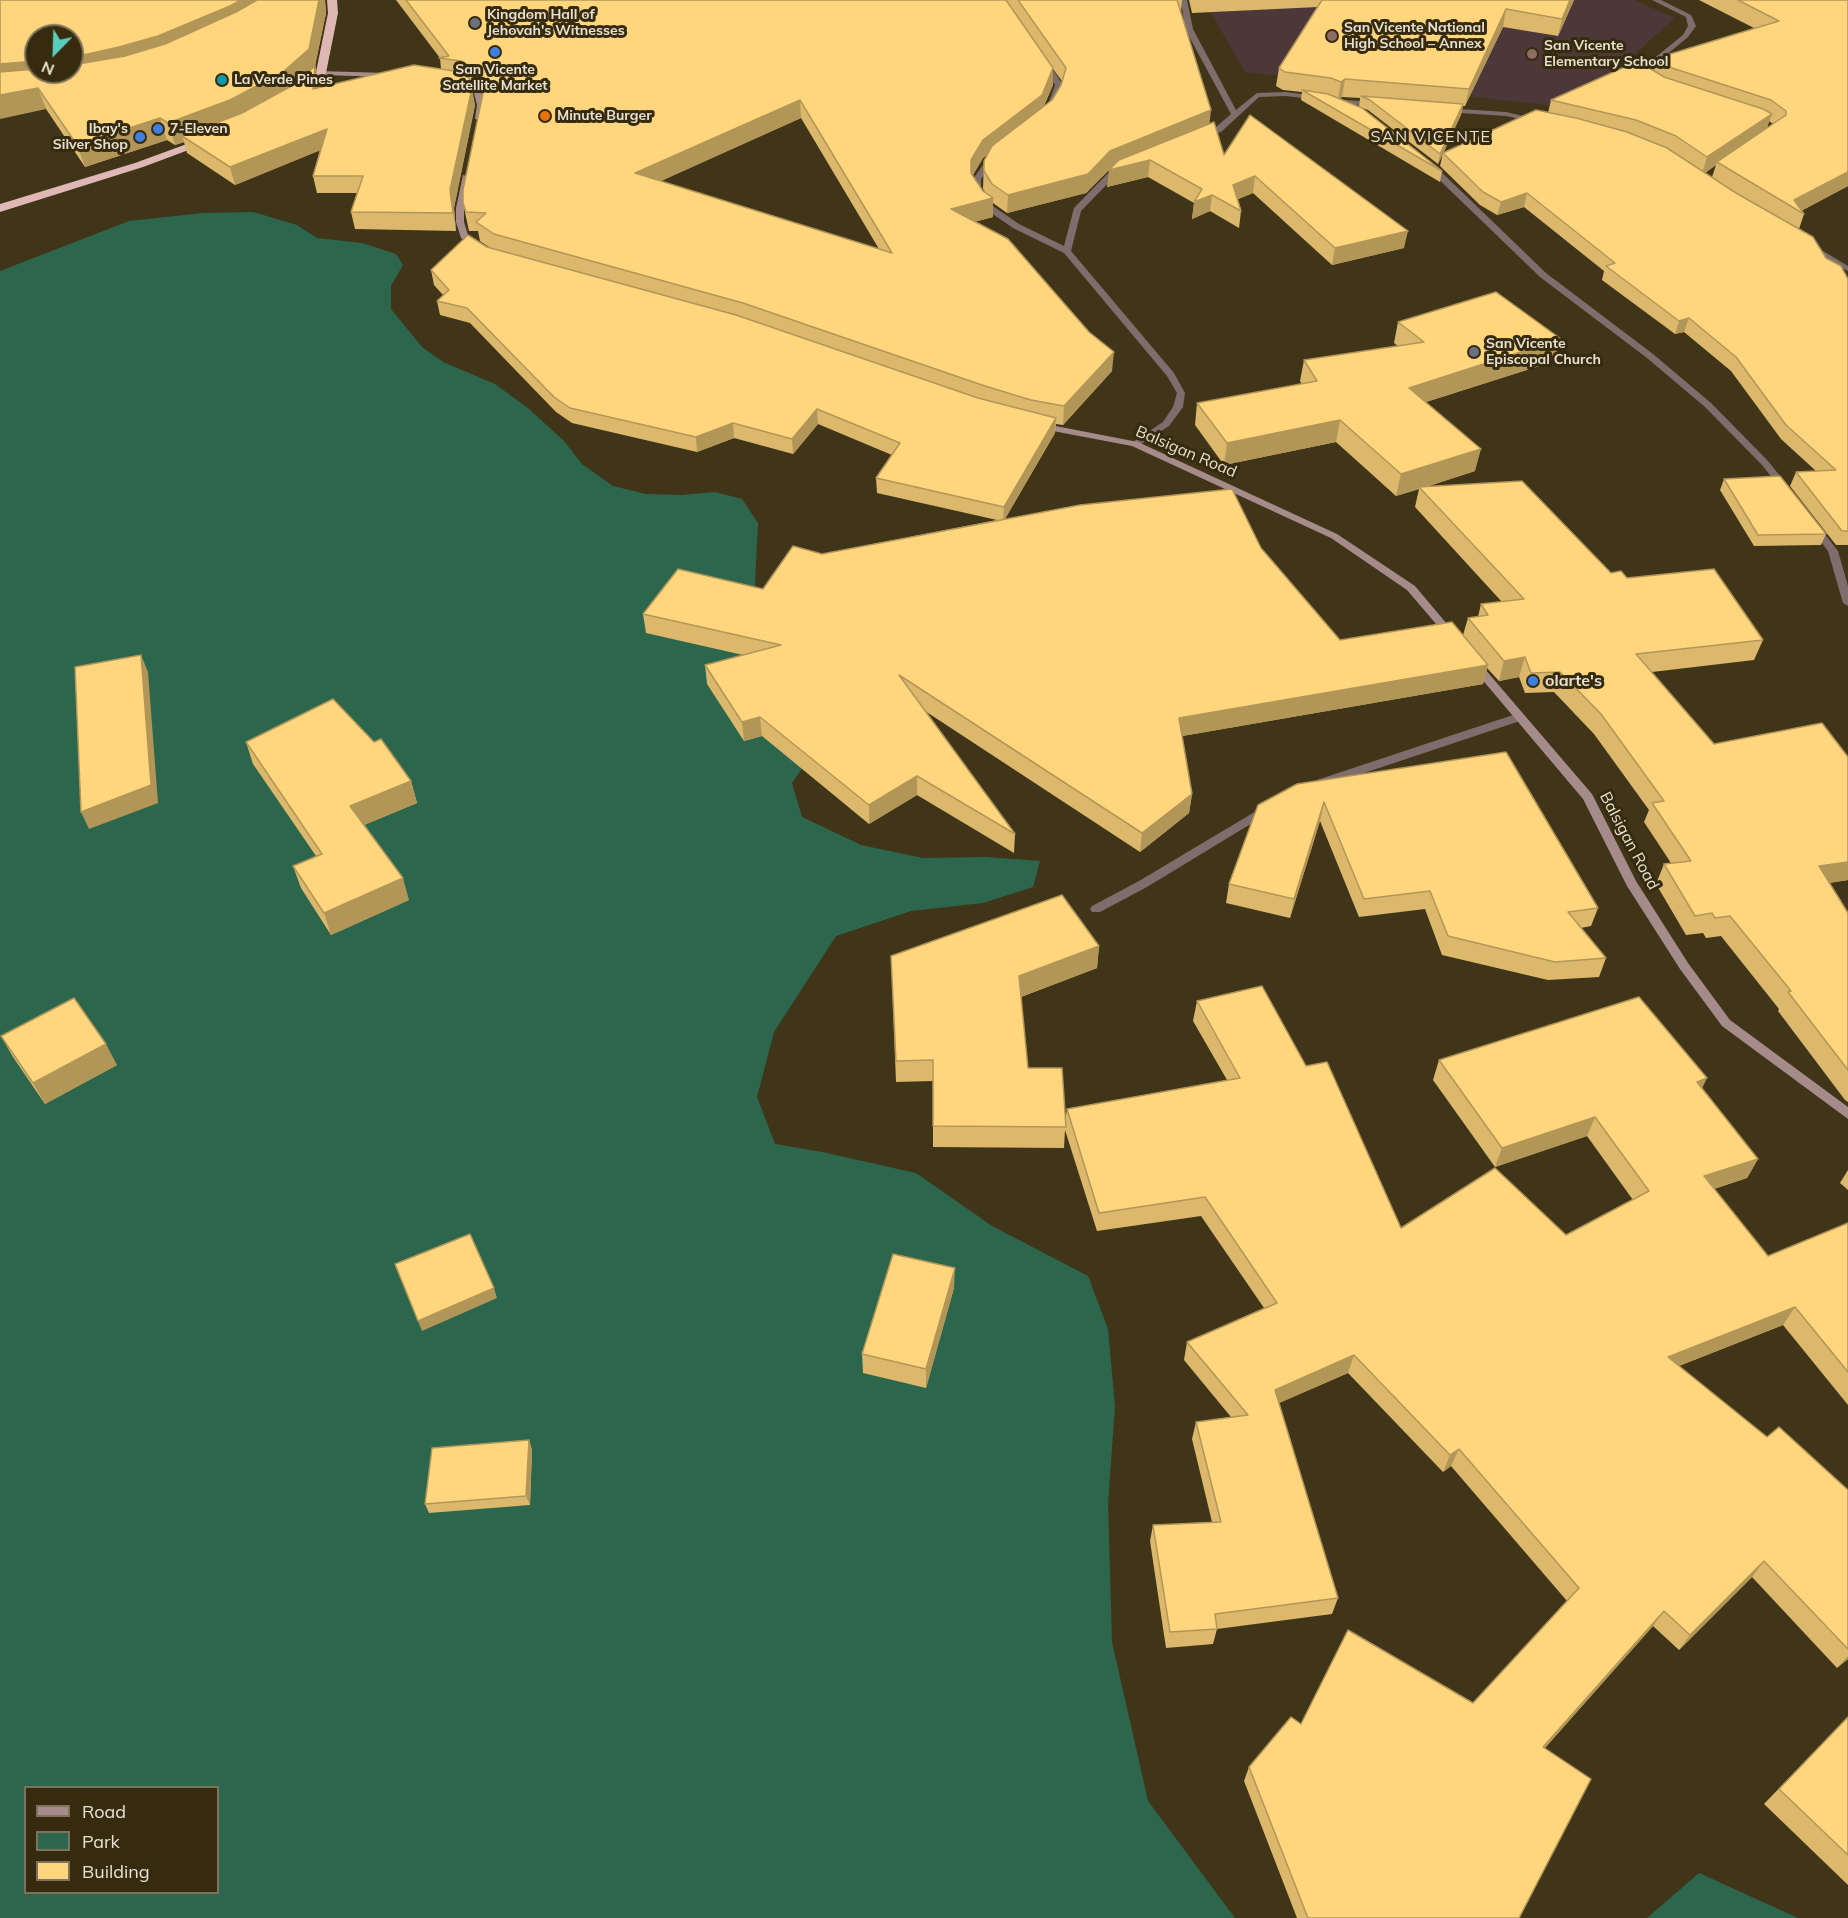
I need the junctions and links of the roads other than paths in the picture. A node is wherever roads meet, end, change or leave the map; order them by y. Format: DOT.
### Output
graph roads {
  1 [pos="332,0"];
  2 [pos="1184,0"];
  3 [pos="1655,0"];
  4 [pos="1036,52"];
  5 [pos="321,73"];
  6 [pos="394,76"];
  7 [pos="450,82"];
  8 [pos="1654,84"];
  9 [pos="1328,100"];
  10 [pos="287,101"];
  11 [pos="1387,105"];
  12 [pos="1435,109"];
  13 [pos="1235,114"];
  14 [pos="1364,114"];
  15 [pos="1046,115"];
  16 [pos="1540,121"];
  17 [pos="478,124"];
  18 [pos="219,135"];
  19 [pos="1191,141"];
  20 [pos="1002,149"];
  21 [pos="1418,156"];
  22 [pos="469,166"];
  23 [pos="1123,169"];
  24 [pos="0,208"];
  25 [pos="1797,239"];
  26 [pos="1067,251"];
  27 [pos="486,253"];
  28 [pos="1848,269"];
  29 [pos="1029,423"];
  30 [pos="1135,444"];
  31 [pos="1794,501"];
  32 [pos="1808,518"];
  33 [pos="1848,603"];
  34 [pos="1519,717"];
  35 [pos="1304,791"];
  36 [pos="1282,801"];
  37 [pos="1096,909"];
  38 [pos="1848,1114"];
  1 -- 5 [label="highway"];
  2 -- 13 [label="street"];
  3 -- 8 [label="street"];
  4 -- 15 [label="street"];
  5 -- 6 [label="street"];
  5 -- 10 [label="highway"];
  7 -- 17 [label="street"];
  9 -- 11 [label="street"];
  9 -- 13 [label="street"];
  9 -- 14 [label="street"];
  12 -- 16 [label="street"];
  13 -- 19 [label="street"];
  18 -- 24 [label="highway"];
  20 -- 26 [label="street"];
  21 -- 31 [label="street"];
  22 -- 27 [label="street"];
  23 -- 26 [label="street"];
  25 -- 28 [label="street"];
  26 -- 30 [label="street"];
  29 -- 30 [label="street, Balsigan Road"];
  30 -- 34 [label="street, Balsigan Road"];
  32 -- 33 [label="street"];
  34 -- 35 [label="street"];
  34 -- 38 [label="street, Balsigan Road"];
  36 -- 37 [label="street"];
}
